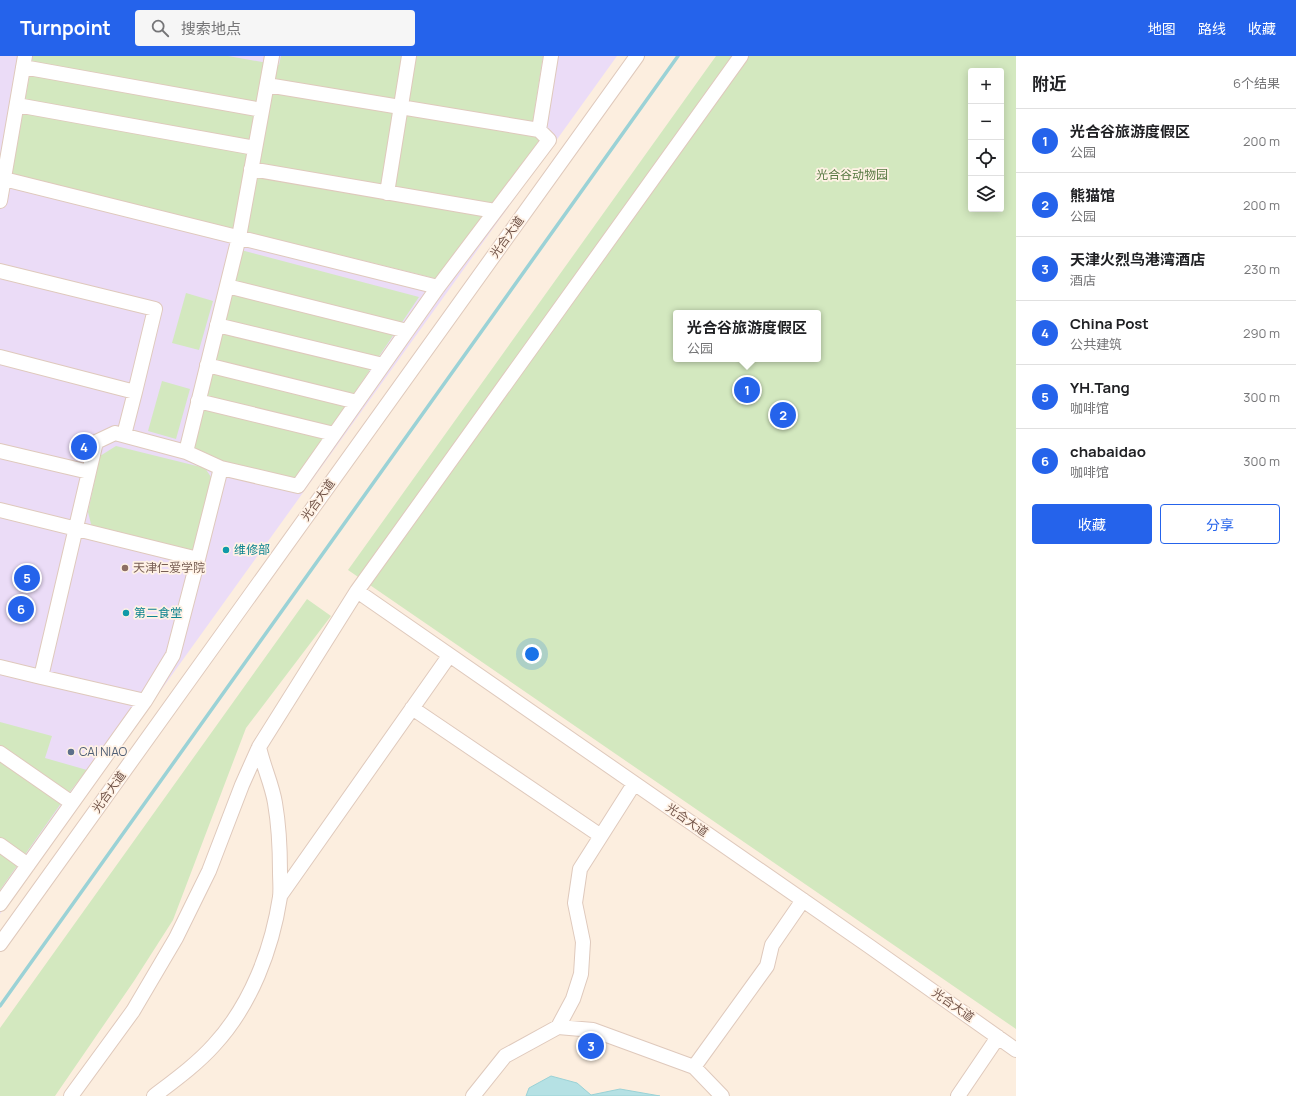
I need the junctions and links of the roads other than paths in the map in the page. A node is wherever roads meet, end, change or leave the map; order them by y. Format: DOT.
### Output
graph roads {
  1 [pos="409,56"];
  2 [pos="550,56"];
  3 [pos="637,56"];
  4 [pos="741,56"];
  5 [pos="268,57"];
  6 [pos="24,62"];
  7 [pos="266,85"];
  8 [pos="17,105"];
  9 [pos="401,107"];
  10 [pos="262,110"];
  11 [pos="539,130"];
  12 [pos="255,148"];
  13 [pos="251,169"];
  14 [pos="2,178"];
  15 [pos="387,192"];
  16 [pos="0,201"];
  17 [pos="495,211"];
  18 [pos="239,237"];
  19 [pos="0,271"];
  20 [pos="227,286"];
  21 [pos="438,286"];
  22 [pos="217,325"];
  23 [pos="407,331"];
  24 [pos="0,357"];
  25 [pos="383,365"];
  26 [pos="207,366"];
  27 [pos="135,392"];
  28 [pos="198,401"];
  29 [pos="357,402"];
  30 [pos="334,434"];
  31 [pos="124,435"];
  32 [pos="0,451"];
  33 [pos="186,452"];
  34 [pos="221,468"];
  35 [pos="89,472"];
  36 [pos="0,510"];
  37 [pos="76,529"];
  38 [pos="198,559"];
  39 [pos="357,591"];
  40 [pos="449,656"];
  41 [pos="0,667"];
  42 [pos="41,677"];
  43 [pos="145,701"];
  44 [pos="412,708"];
  45 [pos="259,748"];
  46 [pos="0,753"];
  47 [pos="634,784"];
  48 [pos="72,802"];
  49 [pos="601,836"];
  50 [pos="0,845"];
  51 [pos="28,865"];
  52 [pos="280,896"];
  53 [pos="803,900"];
  54 [pos="0,904"];
  55 [pos="0,944"];
  56 [pos="558,1027"];
  57 [pos="998,1037"];
  58 [pos="1016,1050"];
  59 [pos="694,1067"];
  60 [pos="71,1096"];
  61 [pos="154,1096"];
  62 [pos="473,1096"];
  63 [pos="722,1096"];
  64 [pos="958,1096"];
  1 -- 9 [label="street"];
  2 -- 11 [label="street"];
  3 -- 55 [label="street, 光合大道"];
  4 -- 39 [label="street"];
  5 -- 7 [label="street"];
  6 -- 8 [label="street"];
  6 -- 10 [label="street"];
  7 -- 9 [label="street"];
  7 -- 10 [label="street"];
  8 -- 12 [label="street"];
  8 -- 14 [label="street"];
  9 -- 11 [label="street"];
  9 -- 15 [label="street"];
  10 -- 12 [label="street"];
  11 -- 17 [label="street"];
  12 -- 13 [label="street"];
  13 -- 15 [label="street"];
  13 -- 18 [label="street"];
  14 -- 16 [label="street"];
  14 -- 18 [label="street"];
  15 -- 17 [label="street"];
  17 -- 21 [label="street"];
  18 -- 20 [label="street"];
  18 -- 21 [label="street"];
  19 -- 27 [label="street"];
  20 -- 22 [label="street"];
  20 -- 23 [label="street"];
  21 -- 23 [label="street"];
  22 -- 25 [label="street"];
  22 -- 26 [label="street"];
  23 -- 25 [label="street"];
  24 -- 27 [label="street"];
  25 -- 29 [label="street"];
  26 -- 28 [label="street"];
  26 -- 29 [label="street"];
  27 -- 31 [label="street"];
  28 -- 30 [label="street"];
  28 -- 33 [label="street"];
  29 -- 30 [label="street"];
  30 -- 34 [label="street"];
  31 -- 33 [label="street"];
  31 -- 35 [label="street"];
  32 -- 35 [label="street"];
  33 -- 34 [label="street"];
  34 -- 38 [label="street"];
  35 -- 37 [label="street"];
  36 -- 37 [label="street"];
  37 -- 38 [label="street"];
  37 -- 42 [label="street"];
  38 -- 43 [label="street"];
  39 -- 40 [label="street, 光合大道"];
  39 -- 45 [label="street"];
  40 -- 44 [label="street"];
  40 -- 47 [label="street, 光合大道"];
  41 -- 42 [label="street"];
  42 -- 43 [label="street"];
  43 -- 48 [label="street"];
  44 -- 49 [label="street"];
  44 -- 52 [label="street"];
  45 -- 52 [label="street"];
  45 -- 60 [label="street"];
  46 -- 48 [label="street"];
  47 -- 49 [label="street"];
  47 -- 53 [label="street, 光合大道"];
  48 -- 51 [label="street"];
  49 -- 56 [label="street"];
  50 -- 51 [label="street"];
  51 -- 54 [label="street"];
  52 -- 61 [label="street"];
  53 -- 57 [label="street, 光合大道"];
  53 -- 59 [label="street"];
  56 -- 59 [label="street"];
  56 -- 62 [label="street"];
  57 -- 58 [label="street, 光合大道"];
  57 -- 64 [label="street"];
  59 -- 63 [label="street"];
}
